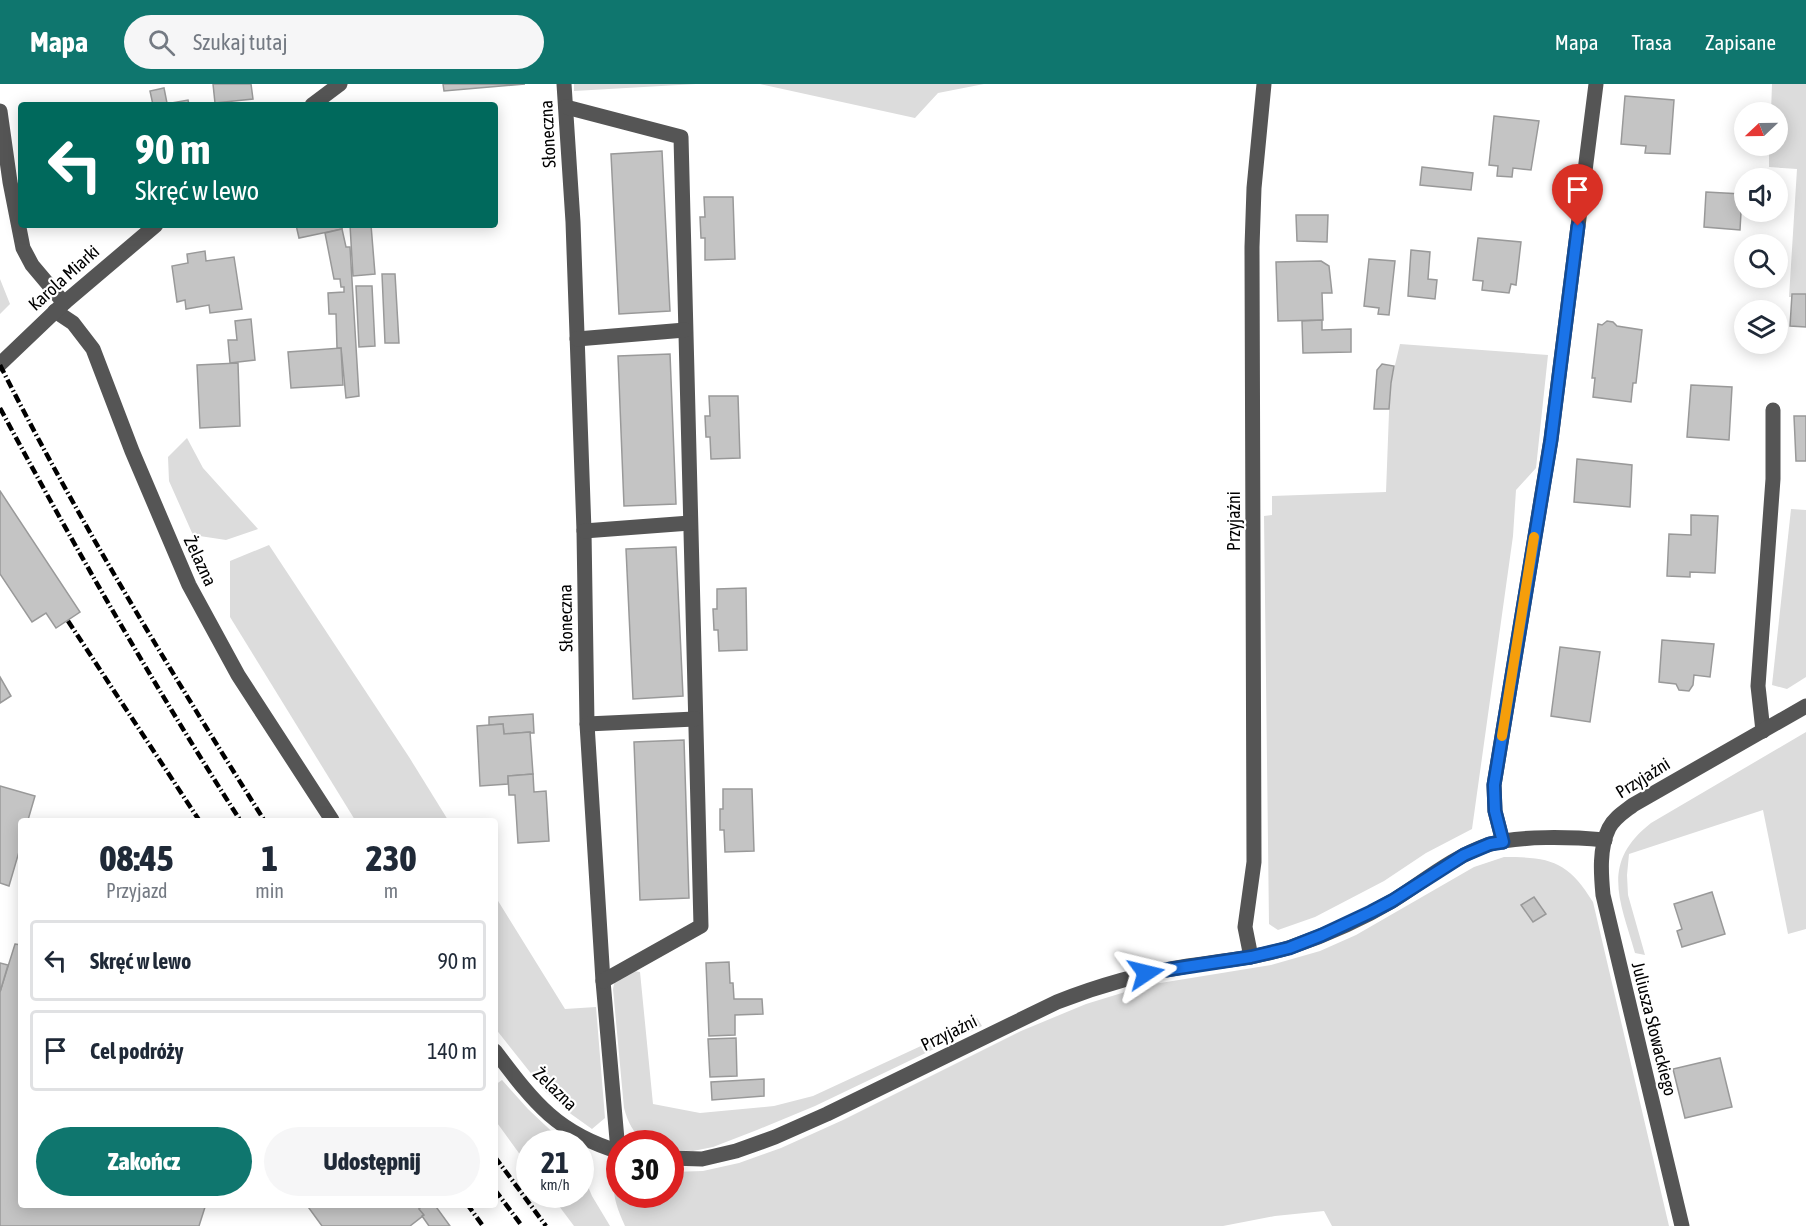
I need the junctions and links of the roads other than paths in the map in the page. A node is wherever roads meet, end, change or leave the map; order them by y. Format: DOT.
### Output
graph roads {
  1 [pos="340,84"];
  2 [pos="564,84"];
  3 [pos="1264,84"];
  4 [pos="1596,84"];
  5 [pos="316,102"];
  6 [pos="566,107"];
  7 [pos="0,111"];
  8 [pos="18,223"];
  9 [pos="19,228"];
  10 [pos="152,228"];
  11 [pos="59,307"];
  12 [pos="685,330"];
  13 [pos="577,339"];
  14 [pos="0,364"];
  15 [pos="1773,410"];
  16 [pos="690,523"];
  17 [pos="584,531"];
  18 [pos="1806,706"];
  19 [pos="695,719"];
  20 [pos="588,724"];
  21 [pos="1762,730"];
  22 [pos="331,818"];
  23 [pos="1605,840"];
  24 [pos="1503,842"];
  25 [pos="1251,957"];
  26 [pos="603,981"];
  27 [pos="498,1055"];
  28 [pos="617,1130"];
  29 [pos="606,1147"];
  30 [pos="684,1159"];
  31 [pos="1682,1226"];
  1 -- 5 [label="street"];
  2 -- 6 [label="street, Słoneczna"];
  3 -- 25 [label="street, Przyjaźni"];
  4 -- 24 [label="street"];
  6 -- 12 [label="street"];
  6 -- 13 [label="street, Słoneczna"];
  7 -- 8 [label="street, Żelazna"];
  9 -- 11 [label="street, Żelazna"];
  10 -- 11 [label="street, Karola Miarki"];
  11 -- 14 [label="street, Karola Miarki"];
  11 -- 22 [label="street, Żelazna"];
  12 -- 13 [label="street"];
  12 -- 16 [label="street"];
  13 -- 17 [label="street, Słoneczna"];
  15 -- 21 [label="street"];
  16 -- 17 [label="street"];
  16 -- 19 [label="street"];
  17 -- 20 [label="street, Słoneczna"];
  18 -- 21 [label="street, Przyjaźni"];
  19 -- 20 [label="street"];
  19 -- 26 [label="street"];
  20 -- 26 [label="street, Słoneczna"];
  21 -- 23 [label="street, Przyjaźni"];
  23 -- 24 [label="street, Przyjaźni"];
  23 -- 31 [label="street, Juliusza Słowackiego"];
  24 -- 25 [label="street, Przyjaźni"];
  25 -- 30 [label="street, Przyjaźni"];
  26 -- 28 [label="street, Słoneczna"];
  27 -- 29 [label="street, Żelazna"];
}
